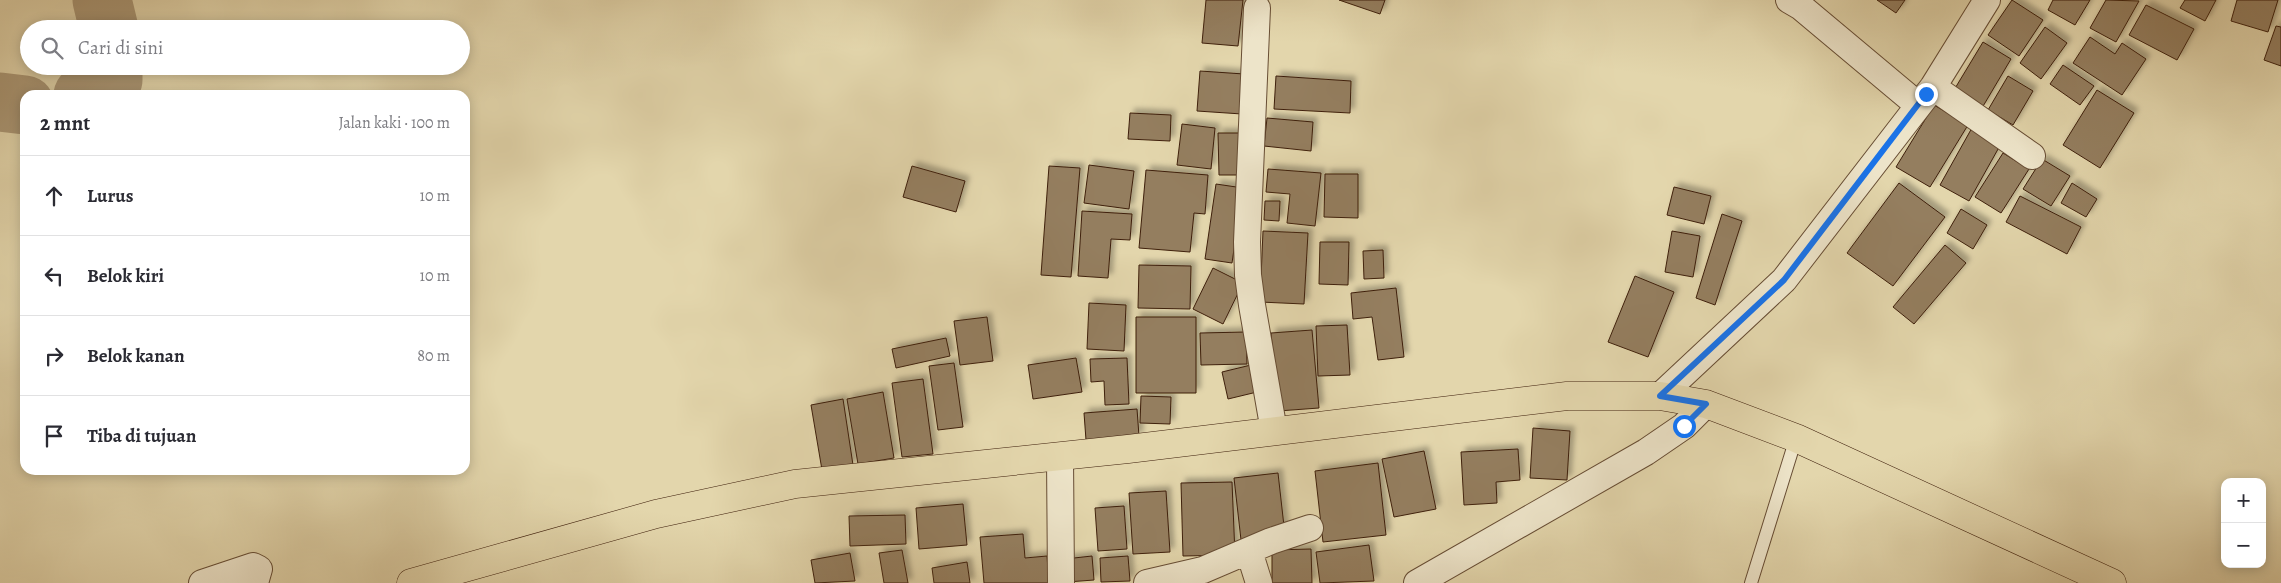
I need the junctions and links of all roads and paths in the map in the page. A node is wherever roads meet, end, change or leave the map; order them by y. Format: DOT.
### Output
graph roads {
  1 [pos="1789,0"];
  2 [pos="1988,0"];
  3 [pos="1257,8"];
  4 [pos="1926,96"];
  5 [pos="2032,156"];
  6 [pos="1660,396"];
  7 [pos="1706,404"];
  8 [pos="1274,431"];
  9 [pos="1796,438"];
  10 [pos="1060,457"];
  11 [pos="1310,528"];
  12 [pos="1249,551"];
  13 [pos="1204,577"];
  14 [pos="202,583"];
  15 [pos="255,583"];
  16 [pos="411,583"];
  17 [pos="1061,583"];
  18 [pos="1147,583"];
  19 [pos="1258,583"];
  20 [pos="1417,583"];
  21 [pos="1751,583"];
  22 [pos="2112,583"];
  1 -- 4 [label="street"];
  2 -- 4 [label="street"];
  3 -- 8 [label="street"];
  4 -- 5 [label="street"];
  4 -- 6 [label="street"];
  6 -- 7 [label="main road"];
  6 -- 8 [label="main road"];
  7 -- 9 [label="main road"];
  7 -- 20 [label="street"];
  8 -- 10 [label="main road"];
  9 -- 21 [label="lane"];
  9 -- 22 [label="main road"];
  10 -- 16 [label="main road"];
  10 -- 17 [label="street"];
  11 -- 12 [label="street"];
  12 -- 13 [label="street"];
  12 -- 19 [label="street"];
  13 -- 18 [label="street"];
  14 -- 15 [label="street"];
}
